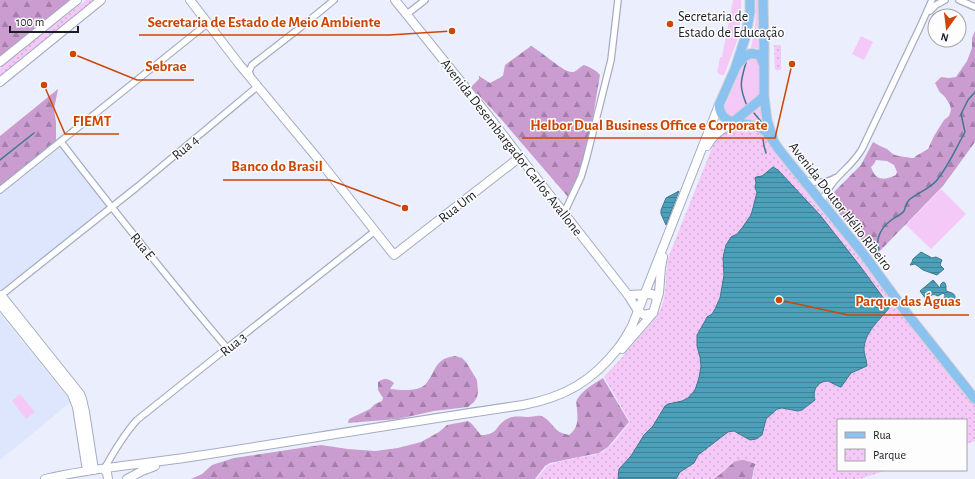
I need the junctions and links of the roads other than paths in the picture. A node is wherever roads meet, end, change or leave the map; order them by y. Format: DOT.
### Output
graph roads {
  1 [pos="77,0"];
  2 [pos="101,0"];
  3 [pos="334,0"];
  4 [pos="395,0"];
  5 [pos="425,0"];
  6 [pos="618,0"];
  7 [pos="750,0"];
  8 [pos="763,0"];
  9 [pos="933,0"];
  10 [pos="944,0"];
  11 [pos="959,0"];
  12 [pos="192,1"];
  13 [pos="975,7"];
  14 [pos="407,14"];
  15 [pos="208,23"];
  16 [pos="920,27"];
  17 [pos="0,62"];
  18 [pos="239,64"];
  19 [pos="252,65"];
  20 [pos="764,67"];
  21 [pos="735,69"];
  22 [pos="251,78"];
  23 [pos="0,82"];
  24 [pos="258,86"];
  25 [pos="764,96"];
  26 [pos="719,105"];
  27 [pos="733,122"];
  28 [pos="61,142"];
  29 [pos="775,144"];
  30 [pos="520,157"];
  31 [pos="838,176"];
  32 [pos="804,180"];
  33 [pos="0,190"];
  34 [pos="822,203"];
  35 [pos="112,207"];
  36 [pos="564,213"];
  37 [pos="375,231"];
  38 [pos="628,295"];
  39 [pos="644,295"];
  40 [pos="1,296"];
  41 [pos="657,300"];
  42 [pos="0,304"];
  43 [pos="636,309"];
  44 [pos="653,313"];
  45 [pos="227,348"];
  46 [pos="975,399"];
  47 [pos="104,469"];
  48 [pos="91,471"];
  49 [pos="71,476"];
  50 [pos="45,479"];
  51 [pos="108,479"];
  52 [pos="127,479"];
  1 -- 17 [label="street"];
  2 -- 23 [label="street"];
  3 -- 19 [label="street"];
  4 -- 14 [label="street, Avenida Desembargador Carlos Avallone"];
  5 -- 14 [label="street"];
  6 -- 36 [label="street"];
  7 -- 21 [label="main road"];
  8 -- 20 [label="main road, Avenida Doutor Hélio Ribeiro"];
  9 -- 10 [label="street"];
  9 -- 16 [label="street"];
  10 -- 16 [label="street"];
  11 -- 13 [label="street"];
  12 -- 15 [label="street"];
  14 -- 30 [label="street, Avenida Desembargador Carlos Avallone"];
  15 -- 18 [label="street"];
  15 -- 28 [label="street"];
  16 -- 31 [label="street"];
  18 -- 19 [label="street"];
  18 -- 22 [label="street"];
  19 -- 22 [label="street"];
  20 -- 21 [label="main road"];
  20 -- 25 [label="main road, Avenida Doutor Hélio Ribeiro"];
  21 -- 26 [label="main road"];
  22 -- 24 [label="street"];
  24 -- 35 [label="street, Rua 4"];
  24 -- 37 [label="street"];
  25 -- 27 [label="main road"];
  25 -- 29 [label="main road, Avenida Doutor Hélio Ribeiro"];
  26 -- 27 [label="main road"];
  26 -- 39 [label="street"];
  27 -- 29 [label="main road, Avenida Doutor Hélio Ribeiro"];
  27 -- 41 [label="street"];
  28 -- 33 [label="street"];
  28 -- 35 [label="street, Rua E"];
  29 -- 32 [label="main road, Avenida Doutor Hélio Ribeiro"];
  30 -- 36 [label="street, Avenida Desembargador Carlos Avallone"];
  30 -- 37 [label="street, Rua Um"];
  31 -- 32 [label="street"];
  31 -- 34 [label="street"];
  32 -- 34 [label="main road, Avenida Doutor Hélio Ribeiro"];
  34 -- 46 [label="main road, Avenida Doutor Hélio Ribeiro"];
  35 -- 40 [label="street, Rua 4"];
  35 -- 45 [label="street, Rua E"];
  36 -- 38 [label="street, Avenida Desembargador Carlos Avallone"];
  37 -- 45 [label="street, Rua 3"];
  38 -- 39 [label="street"];
  38 -- 43 [label="street, Avenida Desembargador Carlos Avallone"];
  39 -- 41 [label="street"];
  39 -- 43 [label="street"];
  40 -- 48 [label="street"];
  41 -- 44 [label="street"];
  42 -- 48 [label="street"];
  43 -- 44 [label="street"];
  43 -- 47 [label="street"];
  44 -- 52 [label="street"];
  45 -- 47 [label="street, Rua 3"];
  47 -- 48 [label="street"];
  47 -- 51 [label="street"];
  48 -- 49 [label="street"];
  49 -- 50 [label="street"];
}
